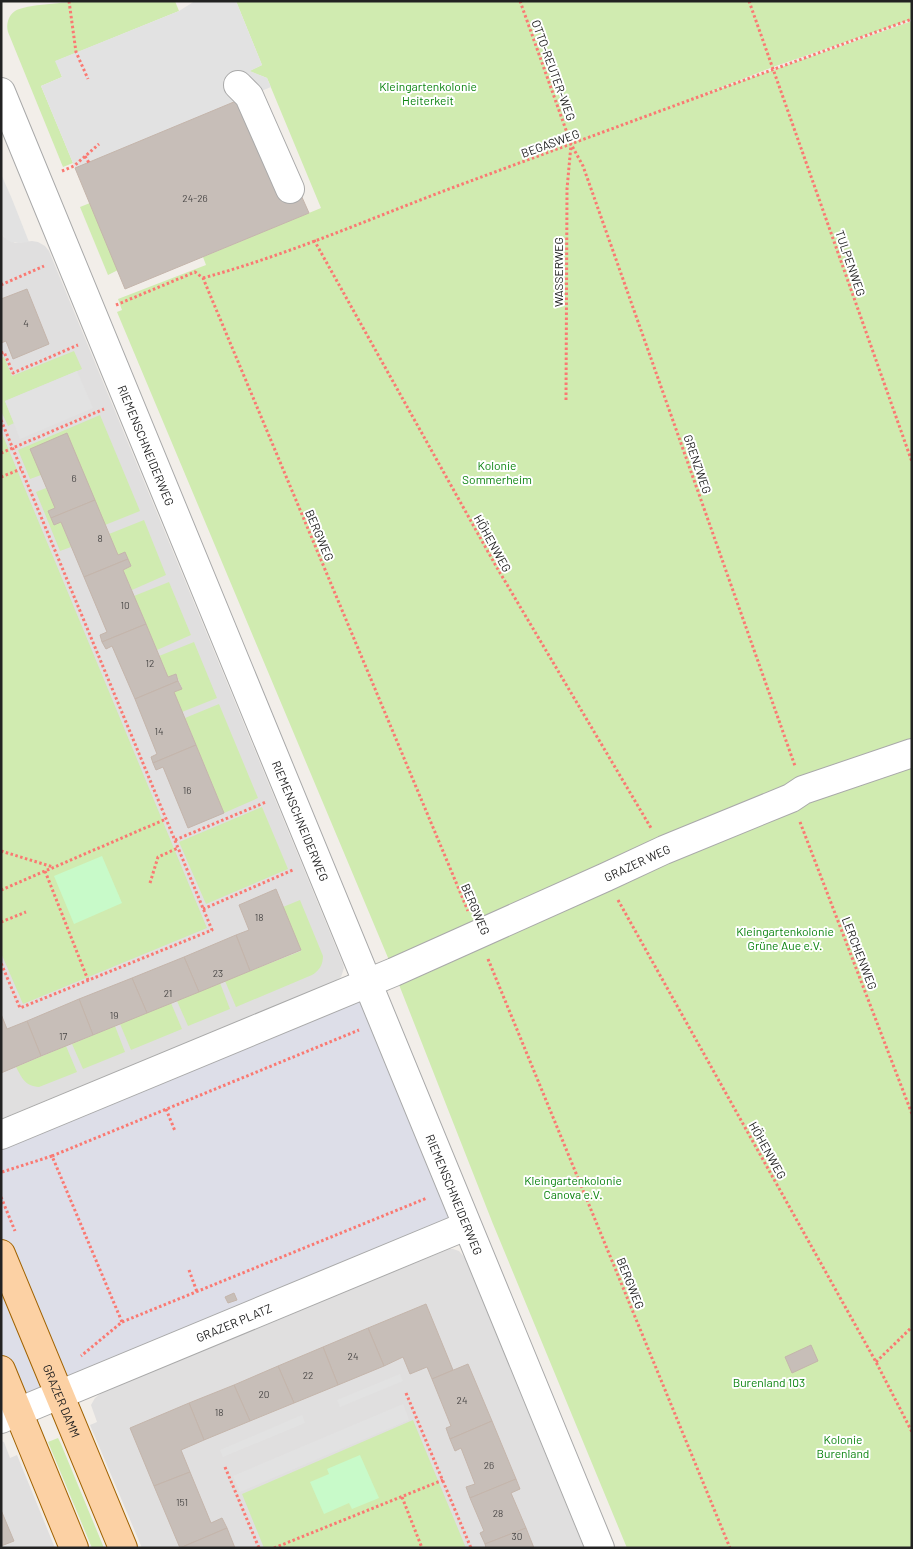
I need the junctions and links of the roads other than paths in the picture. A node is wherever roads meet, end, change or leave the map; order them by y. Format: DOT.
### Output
graph roads {
  1 [pos="238,85"];
  2 [pos="1,92"];
  3 [pos="290,189"];
  4 [pos="912,753"];
  5 [pos="367,983"];
  6 [pos="1,1135"];
  7 [pos="466,1226"];
  8 [pos="1,1254"];
  9 [pos="1,1370"];
  10 [pos="59,1396"];
  11 [pos="10,1416"];
  12 [pos="74,1548"];
  13 [pos="123,1548"];
  14 [pos="600,1548"];
  1 -- 3 [label="street"];
  2 -- 5 [label="street, RIEMENSCHNEIDERWEG"];
  4 -- 5 [label="street, GRAZER WEG"];
  5 -- 6 [label="street"];
  5 -- 7 [label="street, RIEMENSCHNEIDERWEG"];
  7 -- 10 [label="street, GRAZER PLATZ"];
  7 -- 14 [label="street, RIEMENSCHNEIDERWEG"];
  8 -- 10 [label="main road, GRAZER DAMM"];
  9 -- 11 [label="main road"];
  10 -- 11 [label="street, GRAZER PLATZ"];
  10 -- 13 [label="main road, GRAZER DAMM"];
  11 -- 12 [label="main road"];
}
